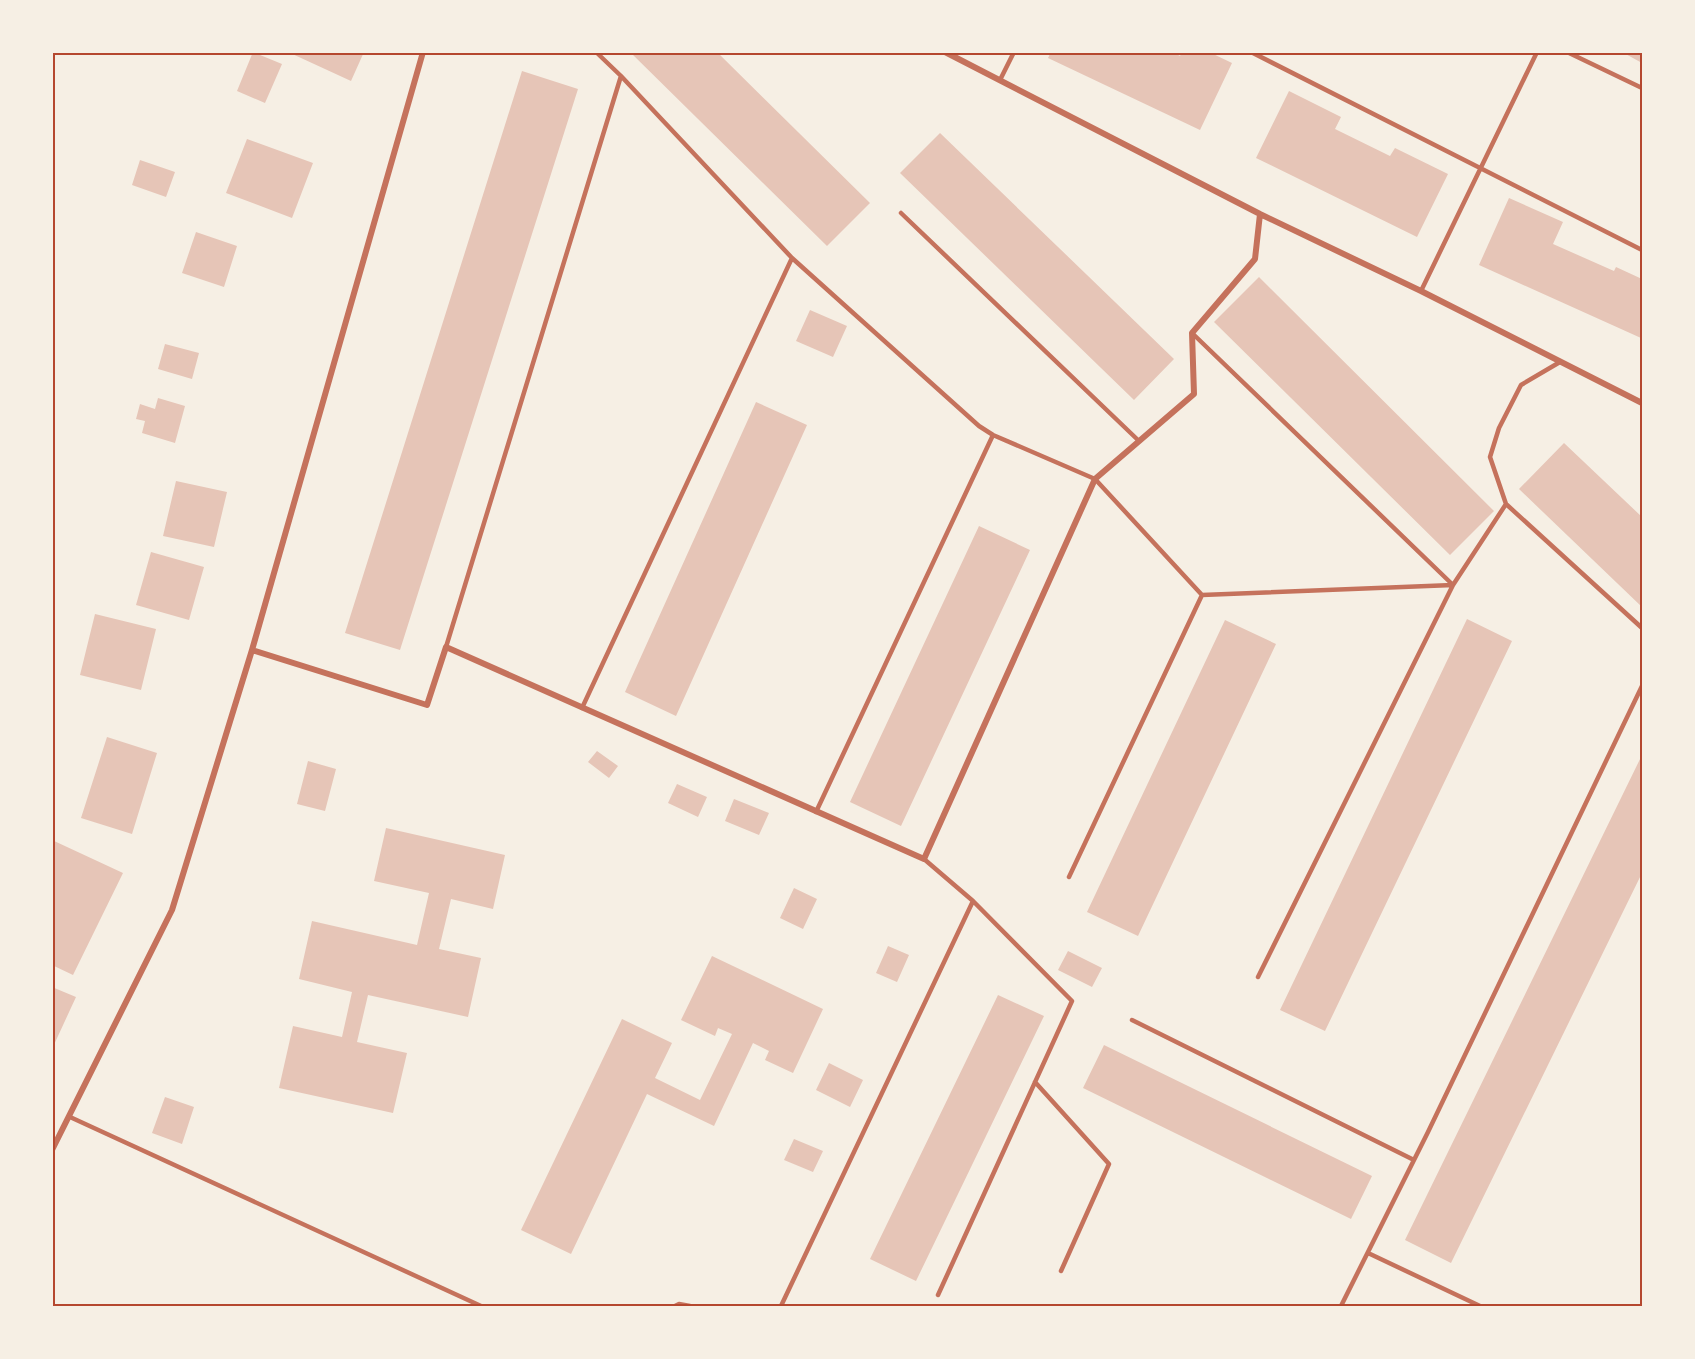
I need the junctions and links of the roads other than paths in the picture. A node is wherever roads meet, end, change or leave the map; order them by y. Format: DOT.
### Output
graph roads {
  1 [pos="423,52"];
  2 [pos="596,52"];
  3 [pos="945,52"];
  4 [pos="1014,52"];
  5 [pos="1251,52"];
  6 [pos="1537,52"];
  7 [pos="1567,52"];
  8 [pos="621,76"];
  9 [pos="1000,80"];
  10 [pos="1642,88"];
  11 [pos="1479,169"];
  12 [pos="901,213"];
  13 [pos="1260,214"];
  14 [pos="1642,250"];
  15 [pos="792,258"];
  16 [pos="1421,291"];
  17 [pos="1192,333"];
  18 [pos="1560,362"];
  19 [pos="1642,403"];
  20 [pos="993,435"];
  21 [pos="1139,441"];
  22 [pos="1095,479"];
  23 [pos="1506,504"];
  24 [pos="1453,585"];
  25 [pos="1202,595"];
  26 [pos="1642,628"];
  27 [pos="446,647"];
  28 [pos="252,650"];
  29 [pos="1642,686"];
  30 [pos="582,708"];
  31 [pos="816,812"];
  32 [pos="924,859"];
  33 [pos="1069,877"];
  34 [pos="973,901"];
  35 [pos="1258,977"];
  36 [pos="1132,1020"];
  37 [pos="1035,1082"];
  38 [pos="70,1117"];
  39 [pos="52,1150"];
  40 [pos="1414,1160"];
  41 [pos="1368,1253"];
  42 [pos="1061,1271"];
  43 [pos="938,1295"];
  44 [pos="481,1306"];
  45 [pos="675,1306"];
  46 [pos="690,1306"];
  47 [pos="781,1306"];
  48 [pos="1341,1306"];
  49 [pos="1480,1306"];
  1 -- 28 [label="street"];
  2 -- 8 [label="lane"];
  3 -- 9 [label="street"];
  4 -- 9 [label="lane"];
  5 -- 11 [label="lane"];
  6 -- 11 [label="lane"];
  7 -- 10 [label="lane"];
  8 -- 15 [label="lane"];
  8 -- 27 [label="lane"];
  9 -- 13 [label="street"];
  11 -- 14 [label="lane"];
  11 -- 16 [label="lane"];
  12 -- 21 [label="lane"];
  13 -- 16 [label="street"];
  13 -- 17 [label="street"];
  15 -- 20 [label="lane"];
  15 -- 30 [label="lane"];
  16 -- 18 [label="street"];
  17 -- 21 [label="street"];
  17 -- 24 [label="lane"];
  18 -- 19 [label="street"];
  18 -- 23 [label="lane"];
  20 -- 22 [label="lane"];
  20 -- 31 [label="lane"];
  21 -- 22 [label="street"];
  22 -- 25 [label="lane"];
  22 -- 32 [label="street"];
  23 -- 24 [label="lane"];
  23 -- 26 [label="lane"];
  24 -- 25 [label="lane"];
  24 -- 35 [label="lane"];
  25 -- 33 [label="lane"];
  27 -- 28 [label="street"];
  27 -- 30 [label="street"];
  28 -- 38 [label="street"];
  29 -- 40 [label="lane"];
  30 -- 31 [label="street"];
  31 -- 32 [label="street"];
  32 -- 34 [label="lane"];
  34 -- 37 [label="lane"];
  34 -- 47 [label="lane"];
  36 -- 40 [label="lane"];
  37 -- 42 [label="lane"];
  37 -- 43 [label="lane"];
  38 -- 39 [label="street"];
  38 -- 44 [label="lane"];
  40 -- 41 [label="lane"];
  41 -- 48 [label="lane"];
  41 -- 49 [label="lane"];
  45 -- 46 [label="lane"];
}
